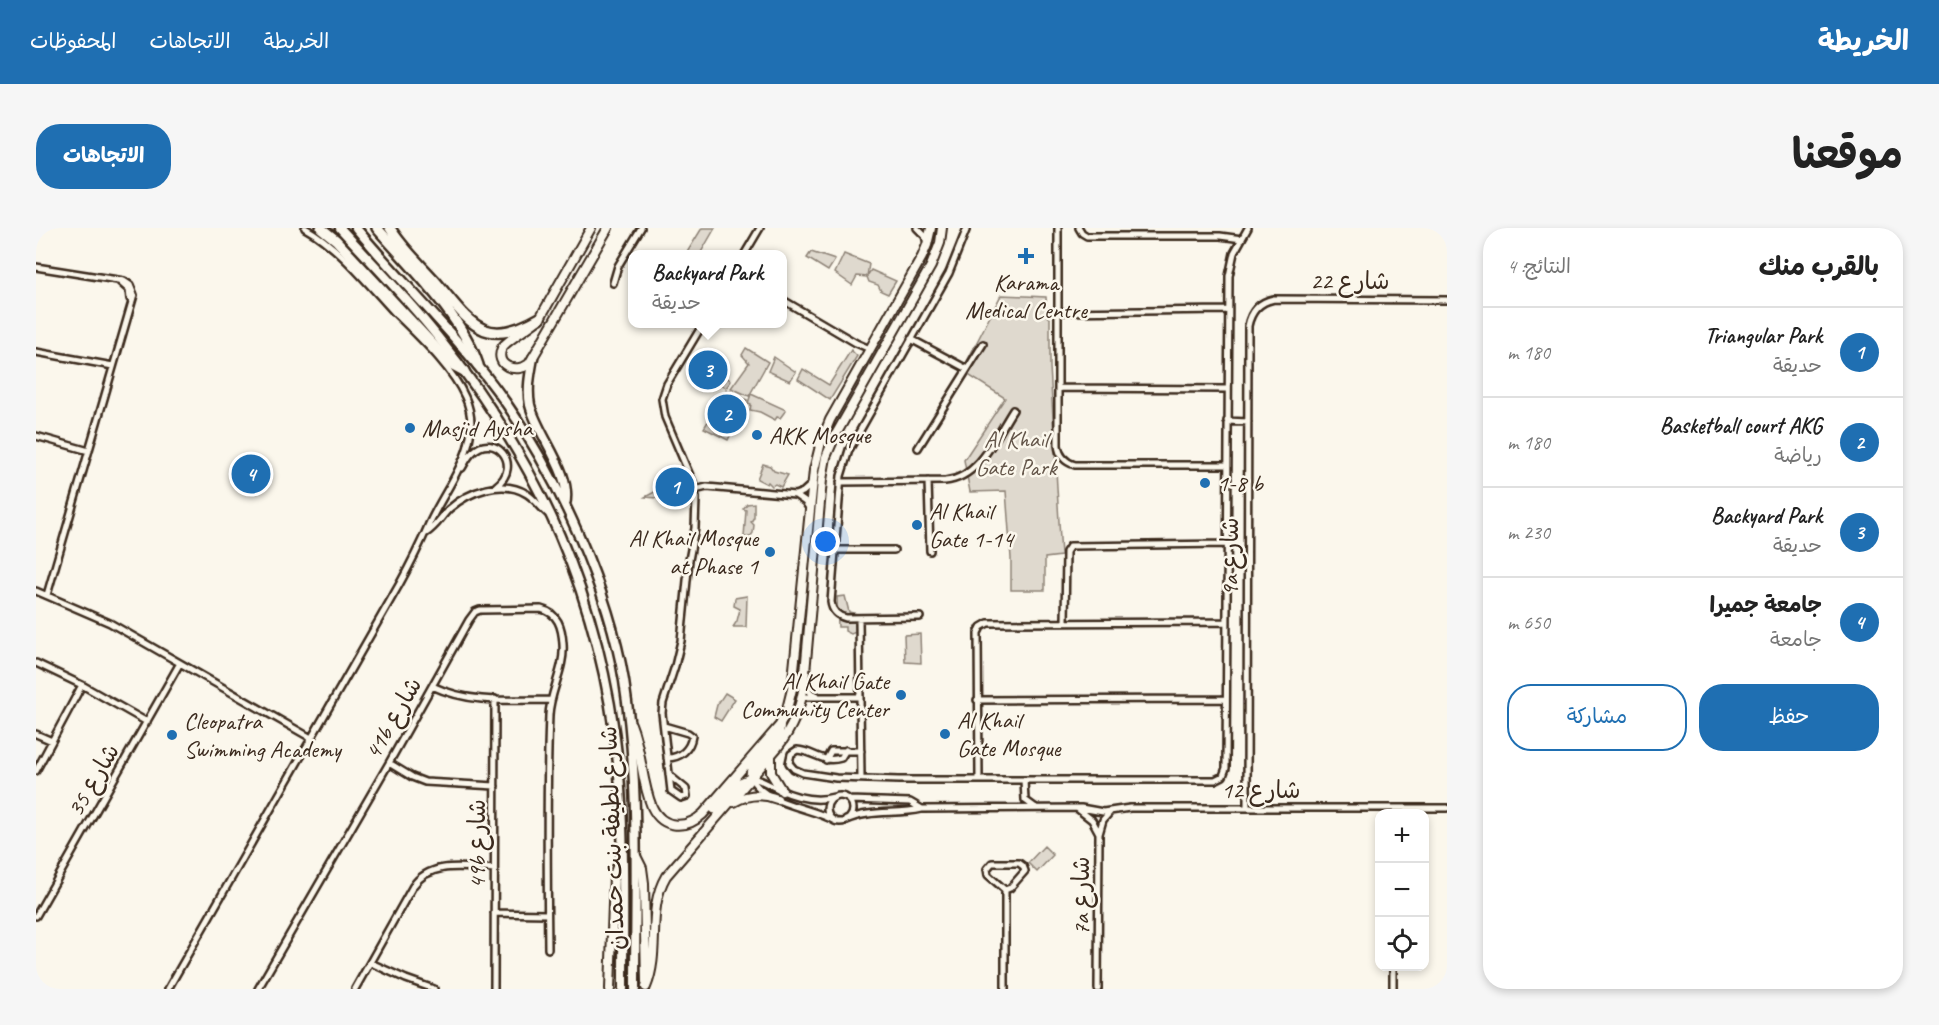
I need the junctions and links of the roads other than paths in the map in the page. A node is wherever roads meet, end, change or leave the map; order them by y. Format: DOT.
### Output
graph roads {
  1 [pos="305,228"];
  2 [pos="321,228"];
  3 [pos="340,228"];
  4 [pos="356,228"];
  5 [pos="377,228"];
  6 [pos="390,228"];
  7 [pos="591,228"];
  8 [pos="608,228"];
  9 [pos="641,228"];
  10 [pos="760,228"];
  11 [pos="919,228"];
  12 [pos="931,228"];
  13 [pos="942,228"];
  14 [pos="967,228"];
  15 [pos="1058,228"];
  16 [pos="1079,228"];
  17 [pos="1248,228"];
  18 [pos="1242,239"];
  19 [pos="927,245"];
  20 [pos="747,250"];
  21 [pos="36,267"];
  22 [pos="613,283"];
  23 [pos="1447,300"];
  24 [pos="787,302"];
  25 [pos="1256,308"];
  26 [pos="1227,310"];
  27 [pos="1057,312"];
  28 [pos="540,318"];
  29 [pos="701,328"];
  30 [pos="911,339"];
  31 [pos="856,343"];
  32 [pos="983,344"];
  33 [pos="870,349"];
  34 [pos="36,352"];
  35 [pos="533,358"];
  36 [pos="865,358"];
  37 [pos="478,365"];
  38 [pos="113,366"];
  39 [pos="967,369"];
  40 [pos="464,371"];
  41 [pos="864,383"];
  42 [pos="1058,388"];
  43 [pos="1227,389"];
  44 [pos="1013,411"];
  45 [pos="1227,422"];
  46 [pos="1248,422"];
  47 [pos="36,436"];
  48 [pos="918,448"];
  49 [pos="89,451"];
  50 [pos="1227,465"];
  51 [pos="456,475"];
  52 [pos="928,480"];
  53 [pos="840,482"];
  54 [pos="813,483"];
  55 [pos="492,489"];
  56 [pos="695,490"];
  57 [pos="795,495"];
  58 [pos="565,506"];
  59 [pos="811,512"];
  60 [pos="556,524"];
  61 [pos="426,532"];
  62 [pos="1226,544"];
  63 [pos="835,550"];
  64 [pos="894,550"];
  65 [pos="930,551"];
  66 [pos="36,591"];
  67 [pos="47,595"];
  68 [pos="920,617"];
  69 [pos="860,618"];
  70 [pos="1065,622"];
  71 [pos="1226,622"];
  72 [pos="36,663"];
  73 [pos="180,663"];
  74 [pos="794,671"];
  75 [pos="804,684"];
  76 [pos="82,685"];
  77 [pos="432,686"];
  78 [pos="821,697"];
  79 [pos="802,698"];
  80 [pos="860,698"];
  81 [pos="495,699"];
  82 [pos="1226,699"];
  83 [pos="551,700"];
  84 [pos="977,700"];
  85 [pos="629,718"];
  86 [pos="147,722"];
  87 [pos="780,725"];
  88 [pos="664,726"];
  89 [pos="36,734"];
  90 [pos="311,738"];
  91 [pos="52,741"];
  92 [pos="846,750"];
  93 [pos="861,751"];
  94 [pos="772,754"];
  95 [pos="667,758"];
  96 [pos="826,760"];
  97 [pos="389,763"];
  98 [pos="36,771"];
  99 [pos="669,775"];
  100 [pos="751,778"];
  101 [pos="861,778"];
  102 [pos="978,780"];
  103 [pos="1024,780"];
  104 [pos="495,786"];
  105 [pos="782,791"];
  106 [pos="834,797"];
  107 [pos="777,799"];
  108 [pos="850,800"];
  109 [pos="725,808"];
  110 [pos="1077,808"];
  111 [pos="1247,808"];
  112 [pos="1447,808"];
  113 [pos="922,809"];
  114 [pos="1038,809"];
  115 [pos="1429,809"];
  116 [pos="1114,810"];
  117 [pos="1375,811"];
  118 [pos="835,820"];
  119 [pos="846,820"];
  120 [pos="682,825"];
  121 [pos="1099,834"];
  122 [pos="622,854"];
  123 [pos="636,856"];
  124 [pos="494,869"];
  125 [pos="1005,890"];
  126 [pos="494,913"];
  127 [pos="547,914"];
  128 [pos="36,916"];
  129 [pos="548,949"];
  130 [pos="371,963"];
  131 [pos="1393,971"];
  132 [pos="646,988"];
  133 [pos="168,989"];
  134 [pos="258,989"];
  135 [pos="356,989"];
  136 [pos="434,989"];
  137 [pos="494,989"];
  138 [pos="610,989"];
  139 [pos="623,989"];
  140 [pos="635,989"];
  141 [pos="1005,989"];
  142 [pos="1098,989"];
  143 [pos="1394,989"];
  1 -- 51 [label="street"];
  2 -- 40 [label="highway"];
  3 -- 40 [label="main road, شارع لطيفة بنت حمدان"];
  4 -- 37 [label="main road, شارع لطيفة بنت حمدان"];
  5 -- 37 [label="highway"];
  6 -- 28 [label="highway"];
  7 -- 28 [label="street"];
  8 -- 35 [label="street"];
  9 -- 22 [label="street"];
  10 -- 20 [label="street"];
  11 -- 19 [label="street"];
  12 -- 19 [label="street"];
  13 -- 41 [label="street"];
  14 -- 30 [label="street"];
  15 -- 27 [label="street"];
  16 -- 18 [label="street"];
  17 -- 18 [label="street"];
  18 -- 26 [label="street"];
  19 -- 33 [label="street"];
  21 -- 38 [label="street"];
  23 -- 25 [label="street, شارع 22"];
  24 -- 31 [label="street"];
  25 -- 46 [label="street, 9a شارع"];
  26 -- 27 [label="street"];
  26 -- 43 [label="street"];
  27 -- 42 [label="street"];
  28 -- 35 [label="street"];
  29 -- 56 [label="street"];
  30 -- 39 [label="street"];
  30 -- 53 [label="street"];
  31 -- 33 [label="street"];
  31 -- 36 [label="street"];
  32 -- 39 [label="street"];
  33 -- 36 [label="street"];
  33 -- 41 [label="street"];
  34 -- 38 [label="street"];
  35 -- 58 [label="main road"];
  36 -- 54 [label="street"];
  37 -- 58 [label="main road, شارع لطيفة بنت حمدان"];
  38 -- 49 [label="street"];
  39 -- 48 [label="street"];
  40 -- 60 [label="main road, شارع لطيفة بنت حمدان"];
  41 -- 75 [label="street"];
  42 -- 43 [label="street"];
  42 -- 50 [label="street"];
  43 -- 45 [label="street"];
  44 -- 52 [label="street"];
  45 -- 46 [label="street"];
  45 -- 50 [label="street"];
  46 -- 111 [label="street, 9a شارع"];
  47 -- 49 [label="street"];
  49 -- 67 [label="street"];
  50 -- 62 [label="street"];
  51 -- 55 [label="street"];
  51 -- 61 [label="street"];
  52 -- 53 [label="street"];
  52 -- 65 [label="street"];
  53 -- 63 [label="street"];
  54 -- 57 [label="street"];
  54 -- 59 [label="street"];
  55 -- 60 [label="street"];
  55 -- 61 [label="street"];
  56 -- 57 [label="street"];
  56 -- 88 [label="street"];
  57 -- 59 [label="street"];
  58 -- 85 [label="main road, شارع لطيفة بنت حمدان"];
  59 -- 74 [label="street"];
  60 -- 122 [label="main road, شارع لطيفة بنت حمدان"];
  61 -- 90 [label="street"];
  62 -- 70 [label="street"];
  62 -- 71 [label="street"];
  63 -- 64 [label="street"];
  63 -- 69 [label="street"];
  66 -- 67 [label="street"];
  67 -- 73 [label="street"];
  68 -- 69 [label="street"];
  69 -- 80 [label="street"];
  70 -- 71 [label="street"];
  70 -- 84 [label="street"];
  71 -- 82 [label="street"];
  72 -- 76 [label="street"];
  73 -- 86 [label="street, شارع 35"];
  73 -- 90 [label="street"];
  74 -- 79 [label="street"];
  74 -- 87 [label="street"];
  75 -- 78 [label="street"];
  75 -- 79 [label="street"];
  76 -- 86 [label="street"];
  76 -- 91 [label="street"];
  77 -- 81 [label="street"];
  77 -- 83 [label="street, 41b شارع"];
  77 -- 97 [label="street, 41b شارع"];
  78 -- 79 [label="street"];
  78 -- 80 [label="street"];
  79 -- 94 [label="street"];
  80 -- 93 [label="street"];
  81 -- 83 [label="street"];
  81 -- 104 [label="street, 49b شارع"];
  82 -- 84 [label="street"];
  82 -- 103 [label="street"];
  83 -- 127 [label="street"];
  84 -- 102 [label="street"];
  85 -- 120 [label="street"];
  85 -- 123 [label="main road, شارع لطيفة بنت حمدان"];
  86 -- 128 [label="street, شارع 35"];
  87 -- 100 [label="street"];
  87 -- 120 [label="street"];
  88 -- 95 [label="street"];
  88 -- 95 [label="street"];
  89 -- 91 [label="street"];
  90 -- 133 [label="street"];
  91 -- 98 [label="street"];
  92 -- 93 [label="street"];
  92 -- 96 [label="street"];
  92 -- 96 [label="street"];
  93 -- 101 [label="street"];
  94 -- 100 [label="street"];
  94 -- 105 [label="street"];
  95 -- 99 [label="street"];
  96 -- 101 [label="street"];
  97 -- 104 [label="street"];
  97 -- 134 [label="street, 41b شارع"];
  100 -- 105 [label="street"];
  100 -- 107 [label="street"];
  100 -- 109 [label="street"];
  100 -- 120 [label="street"];
  101 -- 102 [label="street"];
  102 -- 103 [label="street"];
  103 -- 114 [label="street"];
  104 -- 124 [label="street, 49b شارع"];
  105 -- 106 [label="street"];
  106 -- 108 [label="street"];
  106 -- 118 [label="street"];
  107 -- 109 [label="street"];
  107 -- 118 [label="street"];
  108 -- 113 [label="street, شارع 12"];
  108 -- 119 [label="street"];
  109 -- 132 [label="street"];
  110 -- 114 [label="street, شارع 12"];
  110 -- 116 [label="street, شارع 12"];
  110 -- 121 [label="street"];
  111 -- 116 [label="street, شارع 12"];
  111 -- 117 [label="street, شارع 12"];
  112 -- 115 [label="street, شارع 12"];
  113 -- 114 [label="street, شارع 12"];
  113 -- 119 [label="street, شارع 12"];
  116 -- 121 [label="street, 7a شارع"];
  118 -- 119 [label="street"];
  121 -- 142 [label="street, 7a شارع"];
  122 -- 138 [label="street"];
  122 -- 139 [label="main road, شارع لطيفة بنت حمدان"];
  123 -- 132 [label="street"];
  123 -- 140 [label="main road, شارع لطيفة بنت حمدان"];
  124 -- 126 [label="street, 49b شارع"];
  124 -- 130 [label="street"];
  125 -- 125 [label="street"];
  125 -- 141 [label="street"];
  126 -- 127 [label="street"];
  126 -- 137 [label="street, 49b شارع"];
  127 -- 129 [label="street"];
  130 -- 135 [label="street"];
  130 -- 136 [label="street"];
  131 -- 143 [label="street"];
}
